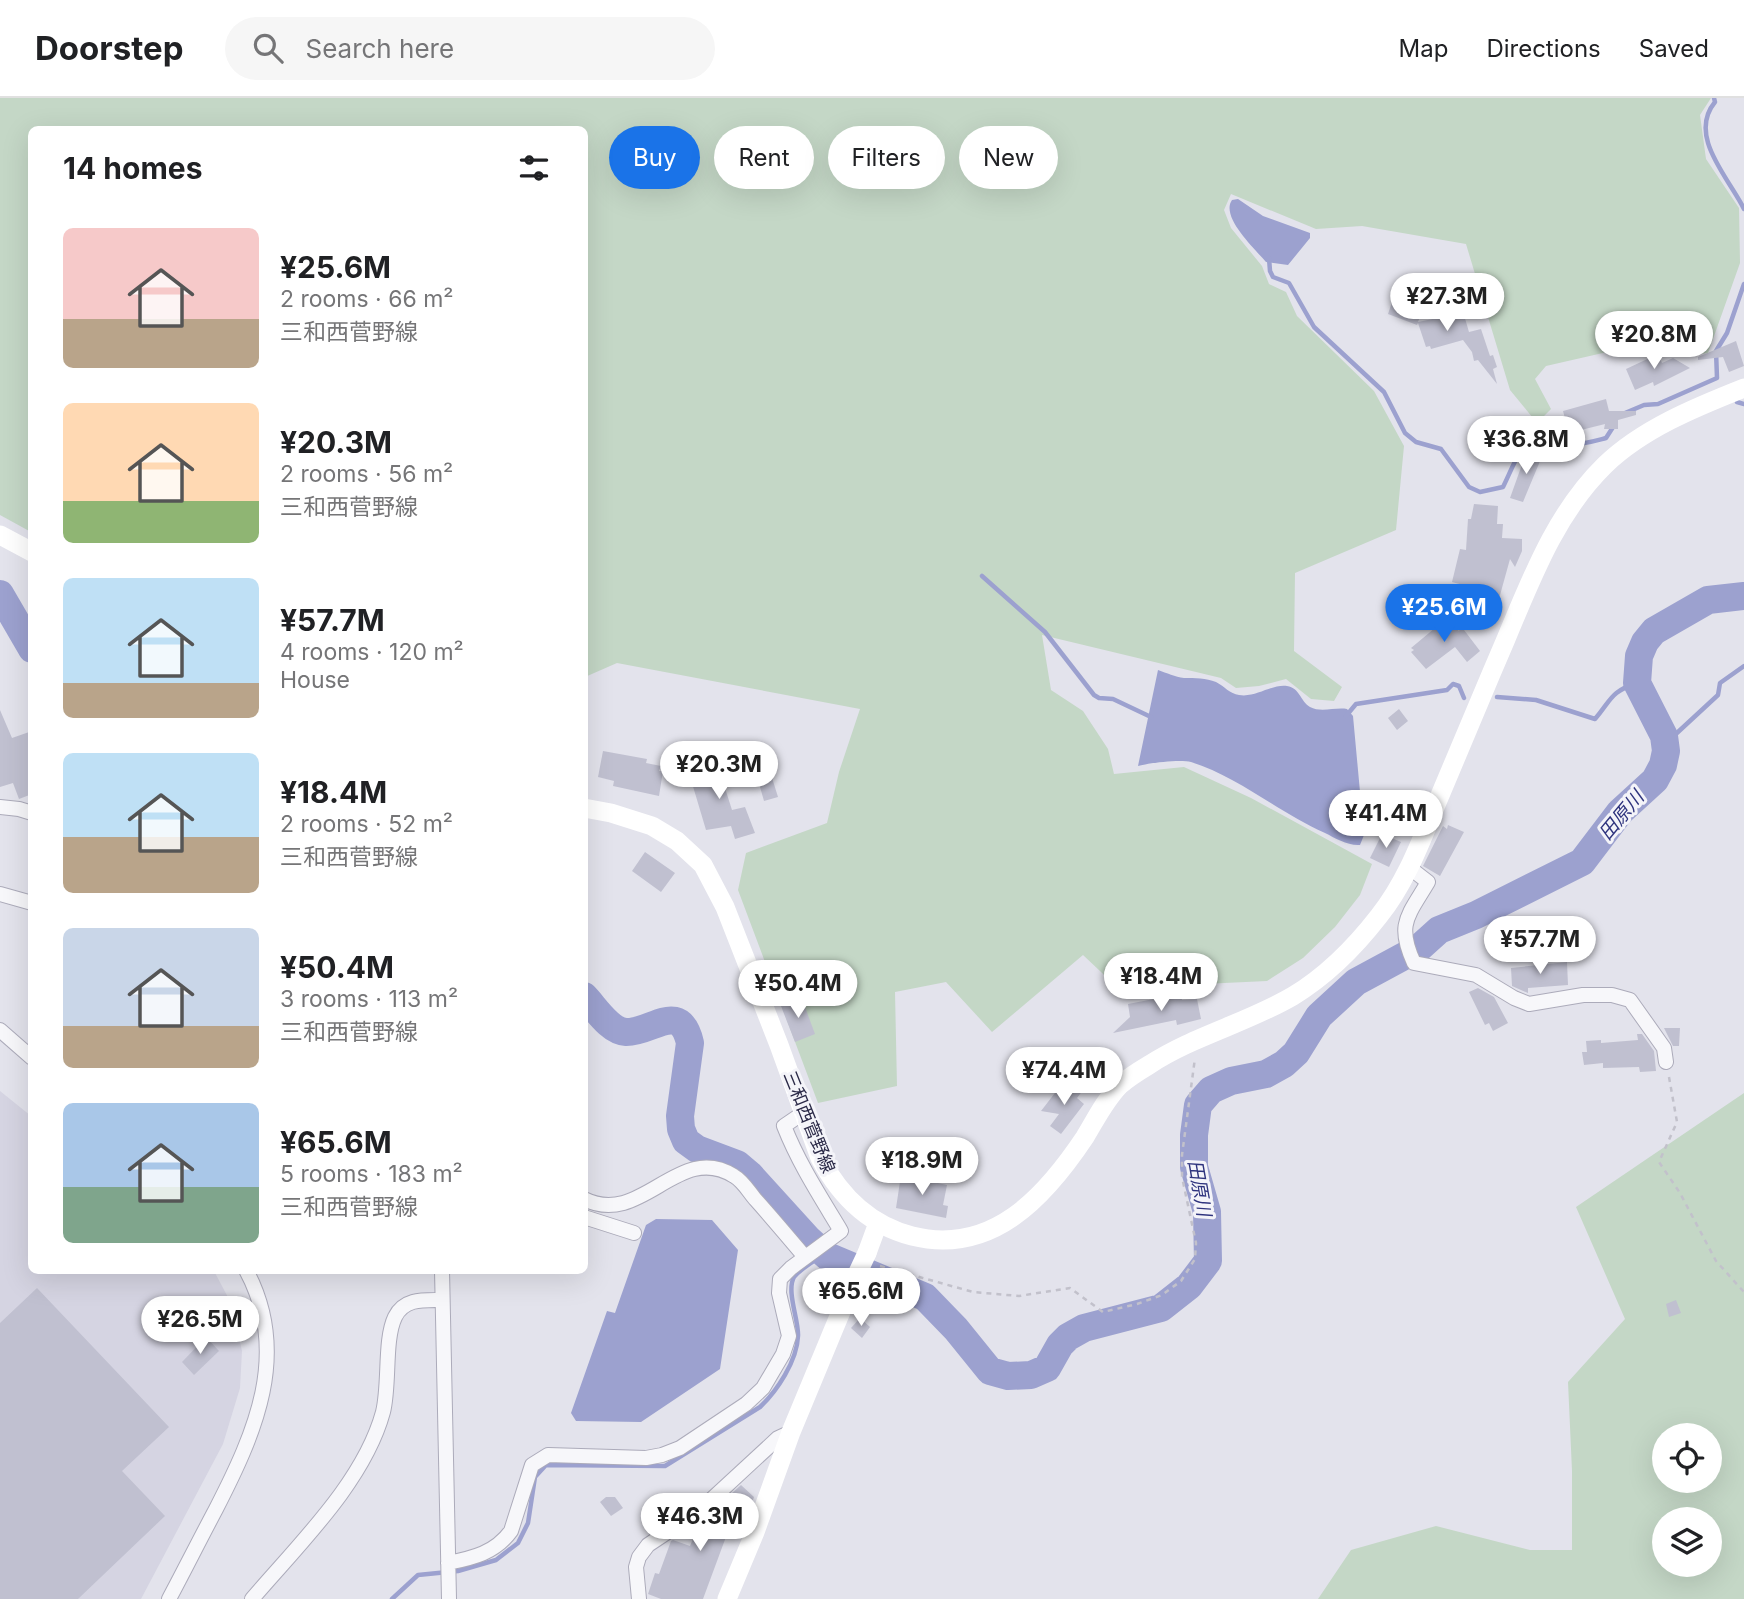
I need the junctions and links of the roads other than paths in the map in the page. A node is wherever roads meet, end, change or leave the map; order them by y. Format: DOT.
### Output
graph roads {
  1 [pos="1744,388"];
  2 [pos="0,536"];
  3 [pos="28,550"];
  4 [pos="0,807"];
  5 [pos="588,809"];
  6 [pos="28,812"];
  7 [pos="1410,868"];
  8 [pos="0,894"];
  9 [pos="28,902"];
  10 [pos="0,1030"];
  11 [pos="28,1054"];
  12 [pos="1666,1062"];
  13 [pos="803,1113"];
  14 [pos="588,1201"];
  15 [pos="588,1218"];
  16 [pos="878,1223"];
  17 [pos="634,1233"];
  18 [pos="807,1256"];
  19 [pos="248,1274"];
  20 [pos="442,1274"];
  21 [pos="442,1300"];
  22 [pos="791,1432"];
  23 [pos="448,1570"];
  24 [pos="169,1599"];
  25 [pos="253,1599"];
  26 [pos="449,1599"];
  27 [pos="639,1599"];
  28 [pos="727,1599"];
  1 -- 7 [label="main road, 三和西菅野線"];
  2 -- 3 [label="main road"];
  4 -- 6 [label="street"];
  5 -- 13 [label="main road, 三和西菅野線"];
  7 -- 12 [label="street"];
  7 -- 16 [label="main road, 三和西菅野線"];
  8 -- 9 [label="street"];
  10 -- 11 [label="street"];
  13 -- 16 [label="main road, 三和西菅野線"];
  13 -- 18 [label="street"];
  14 -- 18 [label="street"];
  15 -- 17 [label="street"];
  16 -- 22 [label="main road, bridge"];
  18 -- 23 [label="street"];
  19 -- 24 [label="street"];
  20 -- 21 [label="street"];
  21 -- 23 [label="street"];
  21 -- 25 [label="street"];
  22 -- 27 [label="street"];
  22 -- 28 [label="main road"];
  23 -- 26 [label="street"];
}
